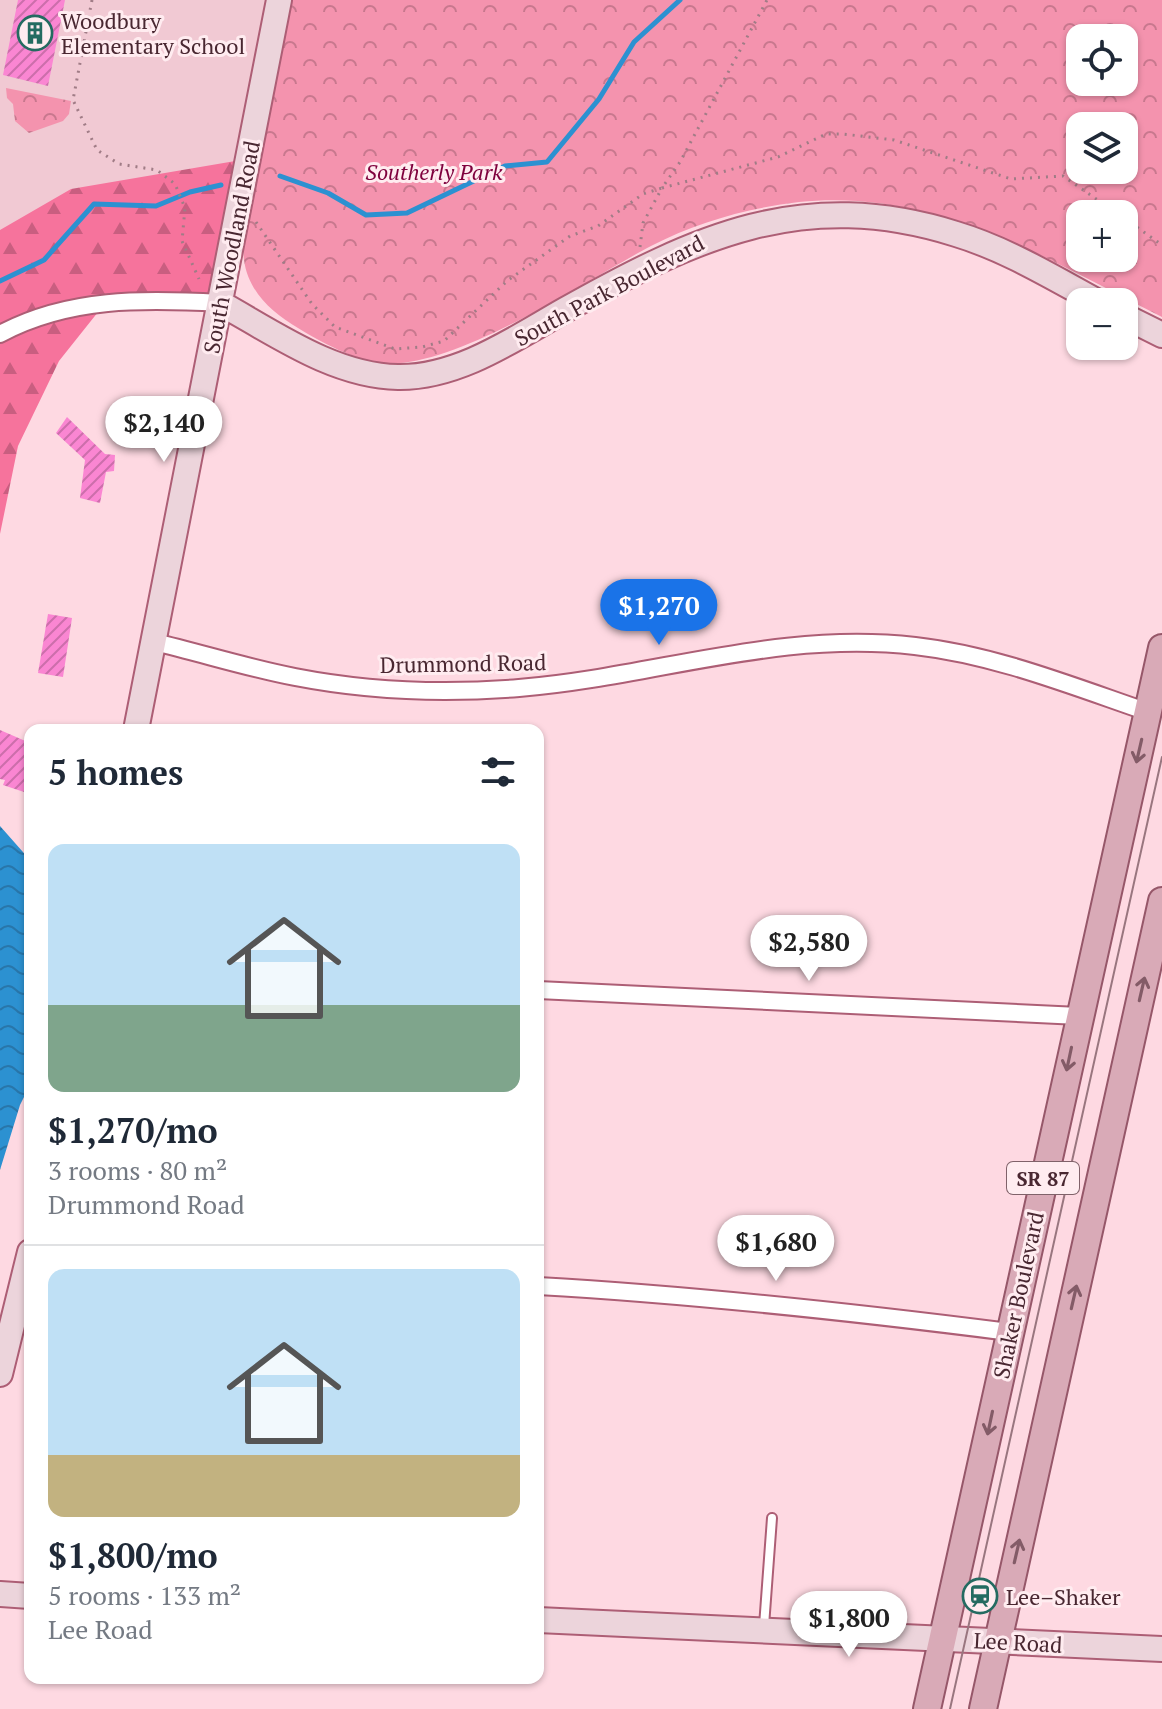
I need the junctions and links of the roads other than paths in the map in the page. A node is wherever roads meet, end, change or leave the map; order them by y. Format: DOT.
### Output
graph roads {
  1 [pos="279,0"];
  2 [pos="1071,288"];
  3 [pos="220,303"];
  4 [pos="1138,323"];
  5 [pos="0,334"];
  6 [pos="1162,335"];
  7 [pos="154,642"];
  8 [pos="1162,648"];
  9 [pos="1148,712"];
  10 [pos="137,724"];
  11 [pos="1162,901"];
  12 [pos="544,990"];
  13 [pos="1079,1016"];
  14 [pos="544,1286"];
  15 [pos="24,1292"];
  16 [pos="1009,1332"];
  17 [pos="0,1374"];
  18 [pos="772,1518"];
  19 [pos="0,1594"];
  20 [pos="24,1596"];
  21 [pos="544,1620"];
  22 [pos="764,1631"];
  23 [pos="942,1639"];
  24 [pos="997,1641"];
  25 [pos="1162,1649"];
  26 [pos="927,1709"];
  27 [pos="983,1709"];
  1 -- 3 [label="street, South Woodland Road"];
  2 -- 3 [label="street, South Park Boulevard"];
  3 -- 5 [label="street"];
  3 -- 7 [label="street, South Woodland Road"];
  4 -- 6 [label="street"];
  7 -- 9 [label="street, Drummond Road"];
  7 -- 10 [label="street, South Woodland Road"];
  8 -- 9 [label="main road, Shaker Boulevard / SR 87"];
  9 -- 13 [label="main road, Shaker Boulevard / SR 87, one-way"];
  24 -- 11 [label="main road, SR 87, one-way"];
  12 -- 13 [label="street"];
  13 -- 16 [label="main road, Shaker Boulevard / SR 87, one-way"];
  14 -- 16 [label="street"];
  15 -- 17 [label="street"];
  16 -- 23 [label="main road, Shaker Boulevard / SR 87, one-way"];
  18 -- 22 [label="lane"];
  19 -- 20 [label="street"];
  21 -- 22 [label="street, Lee Road"];
  22 -- 23 [label="street, Lee Road"];
  23 -- 24 [label="street, Lee Road"];
  23 -- 26 [label="main road, Shaker Boulevard / SR 87"];
  24 -- 25 [label="street, Lee Road"];
  24 -- 27 [label="main road, SR 87"];
}
